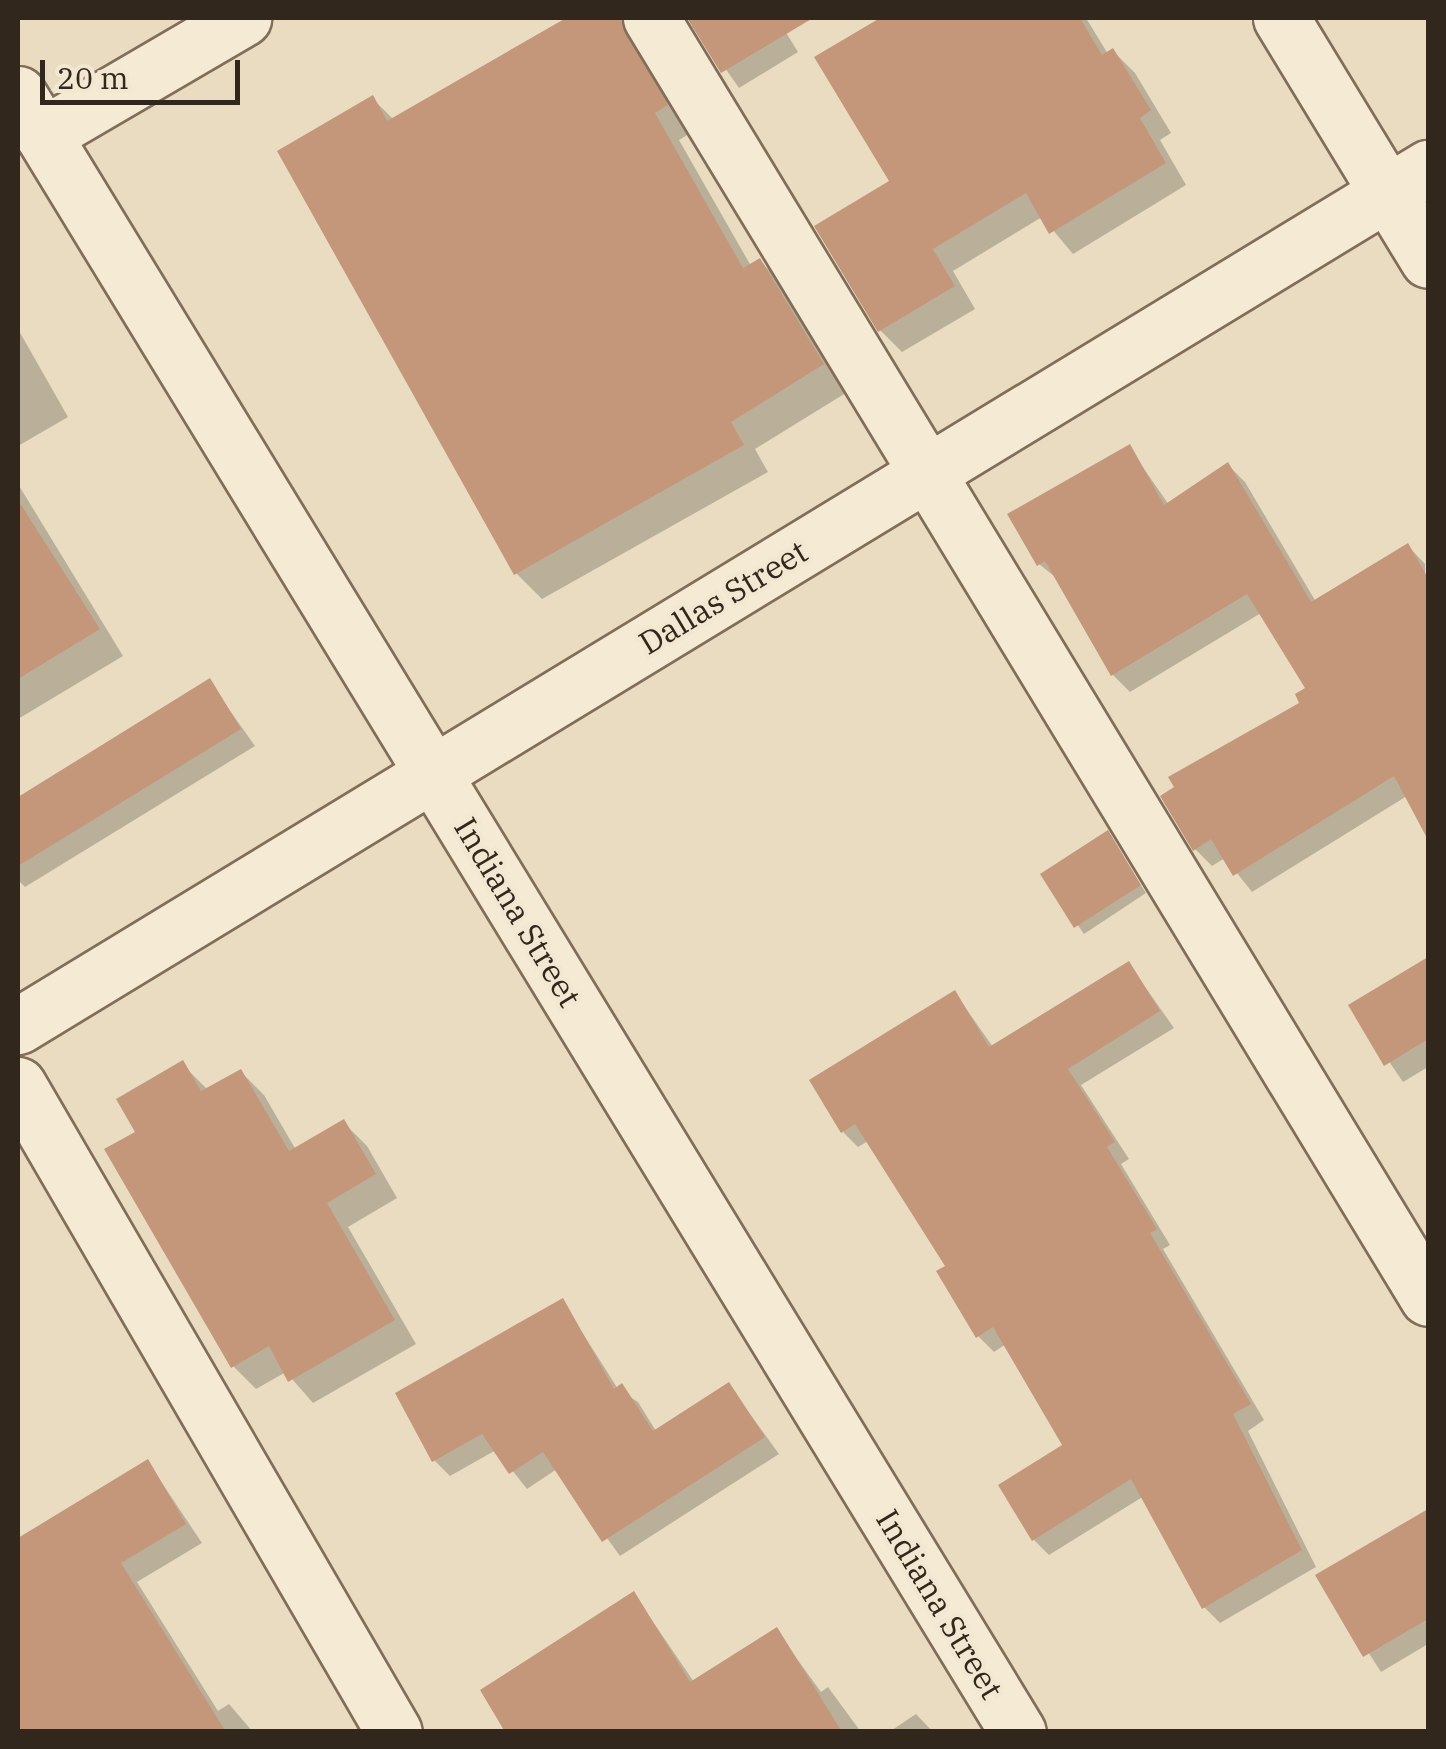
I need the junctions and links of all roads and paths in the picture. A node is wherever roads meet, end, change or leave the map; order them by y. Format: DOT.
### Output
graph roads {
  1 [pos="243,18"];
  2 [pos="651,18"];
  3 [pos="1281,18"];
  4 [pos="30,114"];
  5 [pos="1408,180"];
  6 [pos="1428,260"];
  7 [pos="928,473"];
  8 [pos="434,774"];
  9 [pos="18,1026"];
  10 [pos="18,1085"];
  11 [pos="1428,1298"];
  12 [pos="394,1732"];
  13 [pos="1018,1732"];
  1 -- 4 [label="street"];
  2 -- 7 [label="street"];
  3 -- 5 [label="street"];
  4 -- 8 [label="street, Indiana Street"];
  5 -- 6 [label="street"];
  5 -- 7 [label="street, Dallas Street"];
  7 -- 8 [label="street, Dallas Street"];
  7 -- 11 [label="street"];
  8 -- 9 [label="street, Dallas Street"];
  8 -- 13 [label="street, Indiana Street"];
  10 -- 12 [label="street"];
}
